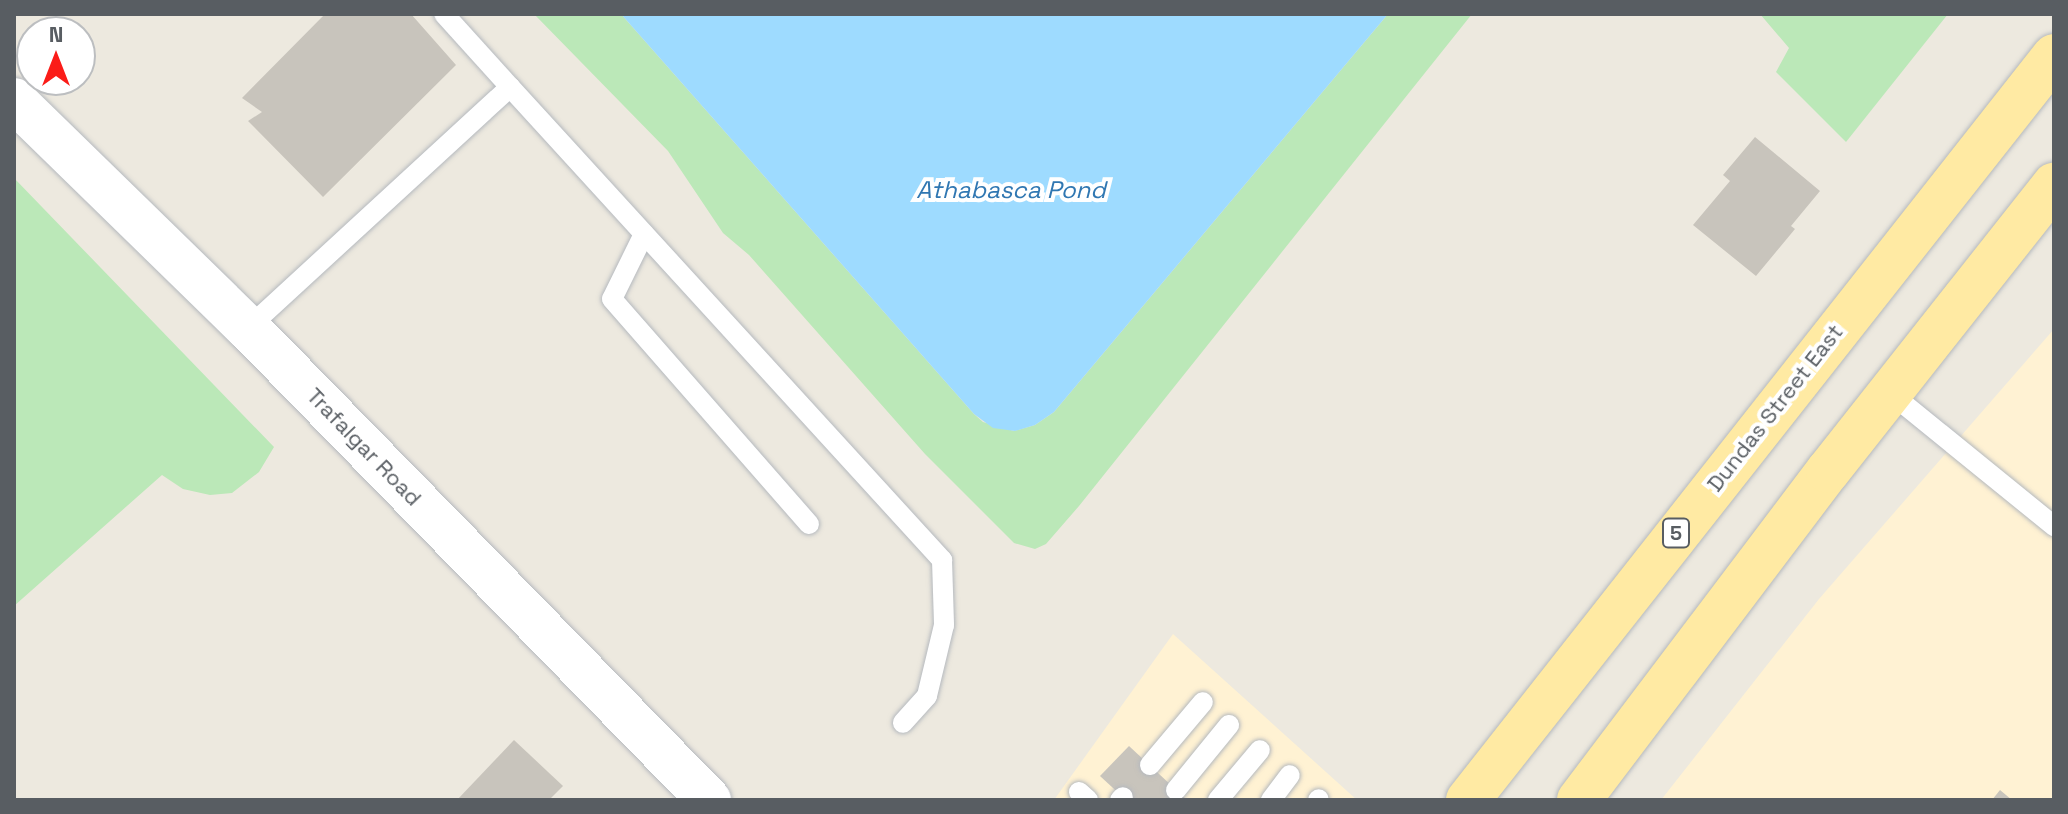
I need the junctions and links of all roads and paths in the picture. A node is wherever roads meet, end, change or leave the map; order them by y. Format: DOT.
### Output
graph roads {
  1 [pos="444,14"];
  2 [pos="2054,56"];
  3 [pos="510,87"];
  4 [pos="14,100"];
  5 [pos="2054,185"];
  6 [pos="644,234"];
  7 [pos="248,328"];
  8 [pos="1889,392"];
  9 [pos="809,524"];
  10 [pos="2054,526"];
  11 [pos="1203,702"];
  12 [pos="903,723"];
  13 [pos="1229,725"];
  14 [pos="1260,750"];
  15 [pos="1150,765"];
  16 [pos="1290,775"];
  17 [pos="1176,790"];
  18 [pos="709,800"];
  19 [pos="1218,800"];
  20 [pos="1271,800"];
  21 [pos="1468,800"];
  22 [pos="1579,800"];
  1 -- 3 [label="lane"];
  2 -- 21 [label="main road, Dundas Street East / 5"];
  3 -- 6 [label="lane"];
  3 -- 7 [label="lane"];
  4 -- 7 [label="main road, Trafalgar Road"];
  5 -- 8 [label="main road"];
  6 -- 9 [label="lane"];
  6 -- 12 [label="lane"];
  7 -- 18 [label="main road, Trafalgar Road"];
  8 -- 10 [label="lane"];
  8 -- 22 [label="main road"];
  11 -- 15 [label="lane"];
  13 -- 17 [label="lane"];
  14 -- 19 [label="lane"];
  16 -- 20 [label="lane"];
}
